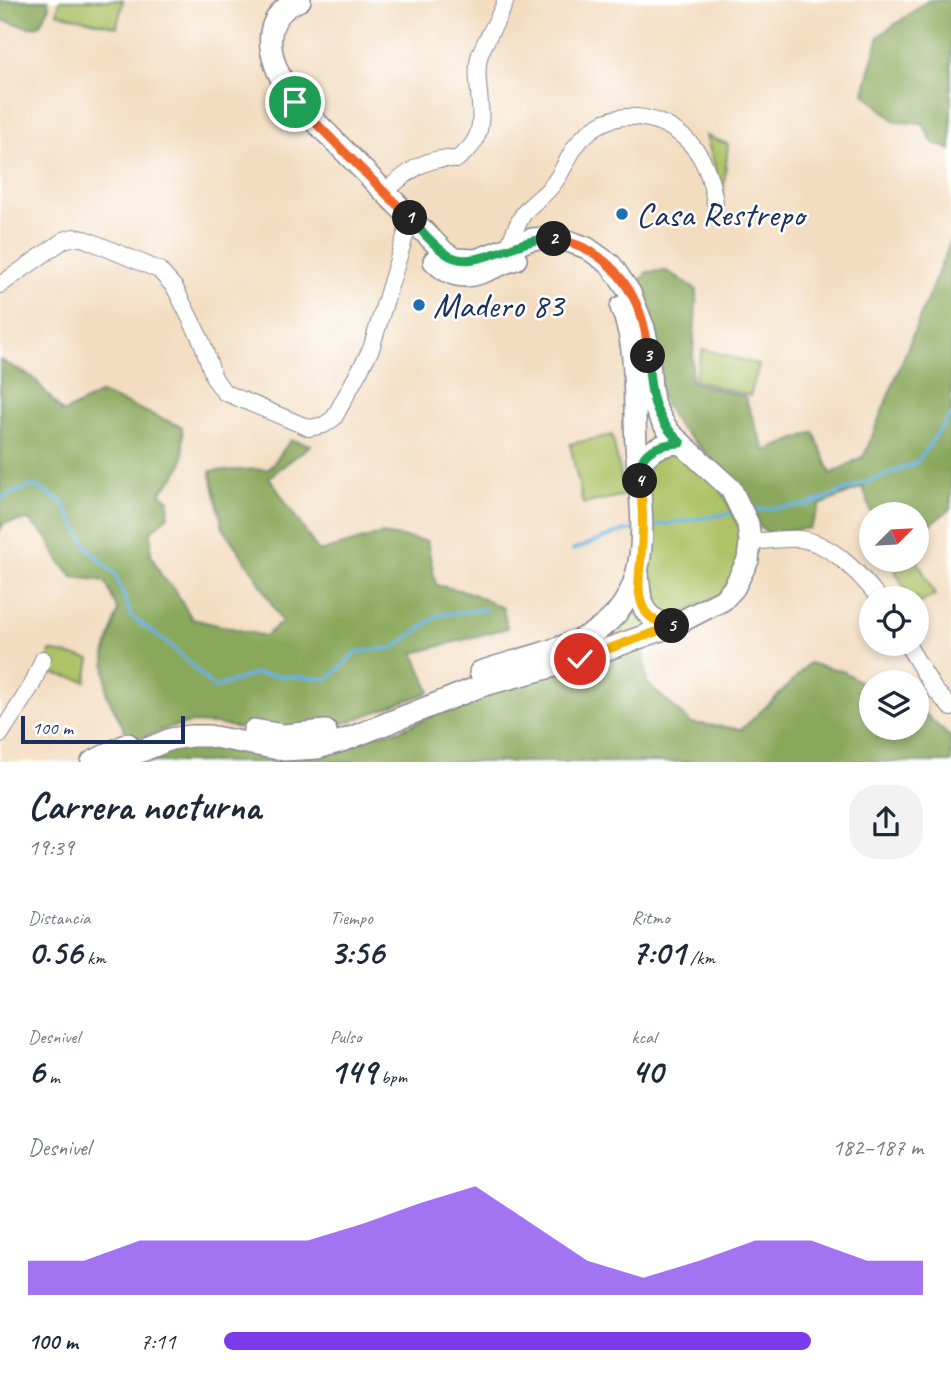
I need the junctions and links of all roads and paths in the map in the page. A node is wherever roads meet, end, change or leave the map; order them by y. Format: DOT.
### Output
graph roads {
  1 [pos="277,0"];
  2 [pos="300,0"];
  3 [pos="506,0"];
  4 [pos="384,192"];
  5 [pos="715,202"];
  6 [pos="406,233"];
  7 [pos="508,247"];
  8 [pos="0,285"];
  9 [pos="681,443"];
  10 [pos="638,468"];
  11 [pos="749,533"];
  12 [pos="638,573"];
  13 [pos="869,586"];
  14 [pos="673,626"];
  15 [pos="914,656"];
  16 [pos="43,659"];
  17 [pos="951,708"];
  18 [pos="0,735"];
  19 [pos="92,761"];
  20 [pos="115,761"];
  1 -- 6 [label="main road"];
  2 -- 4 [label="main road"];
  3 -- 4 [label="street"];
  4 -- 7 [label="main road"];
  5 -- 7 [label="street"];
  6 -- 8 [label="street"];
  6 -- 10 [label="main road"];
  7 -- 9 [label="main road"];
  9 -- 10 [label="main road"];
  9 -- 11 [label="main road"];
  10 -- 12 [label="main road"];
  11 -- 13 [label="street"];
  11 -- 14 [label="main road"];
  12 -- 14 [label="main road"];
  12 -- 19 [label="main road"];
  14 -- 20 [label="main road"];
  15 -- 17 [label="street"];
  16 -- 18 [label="street"];
}
